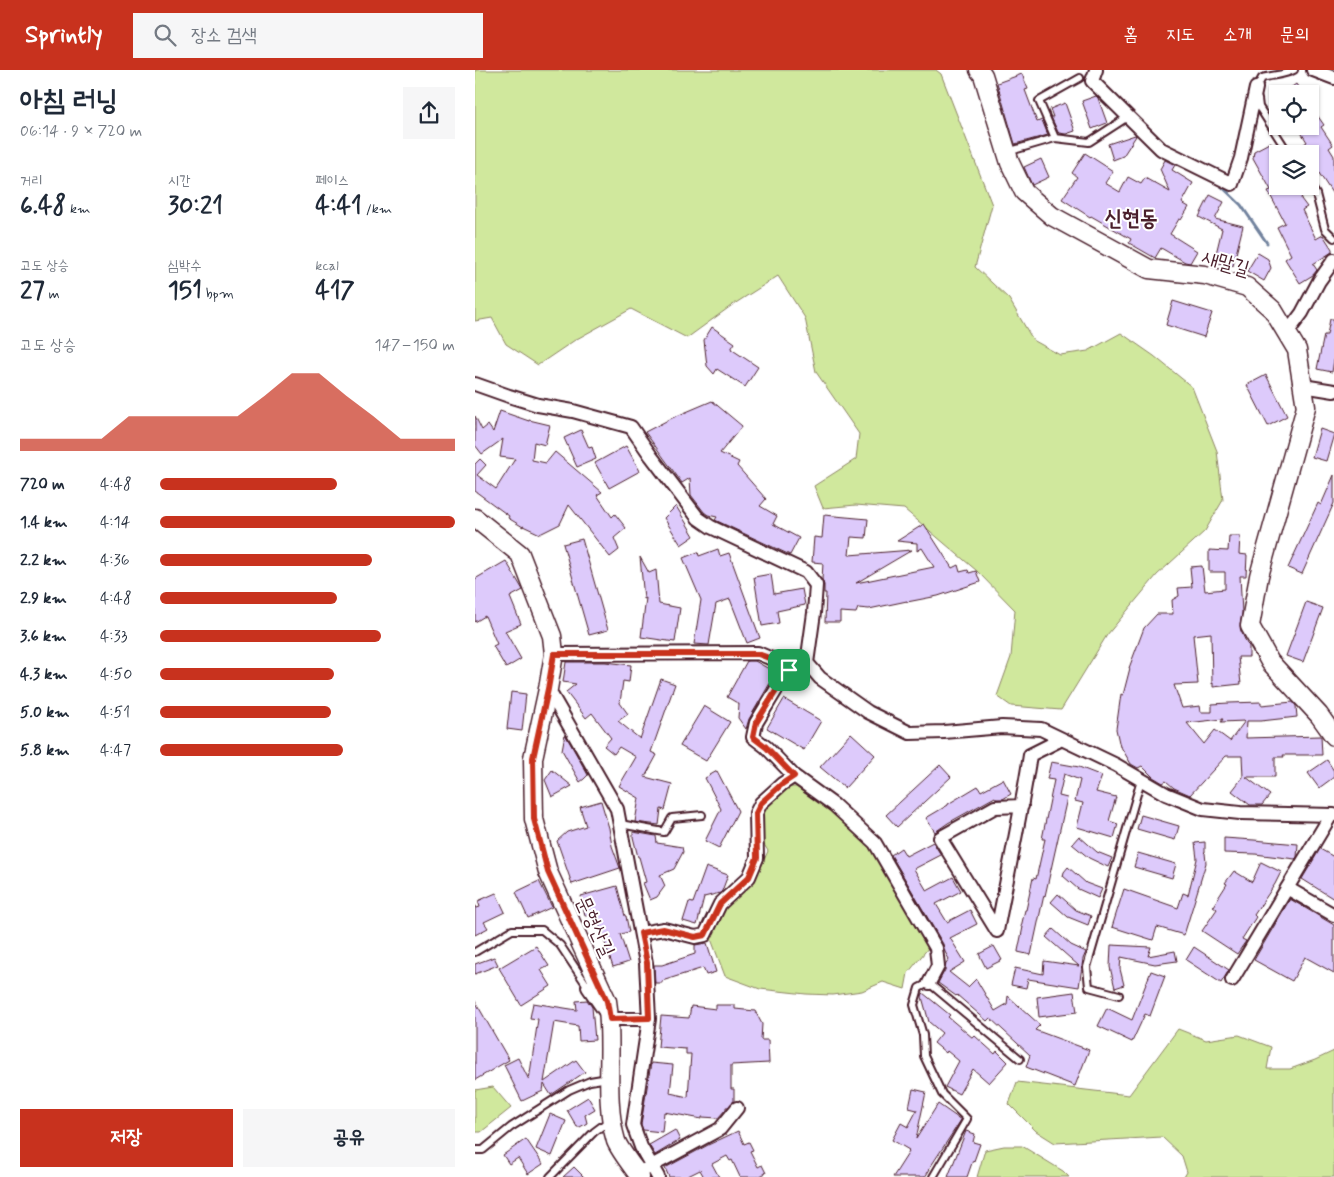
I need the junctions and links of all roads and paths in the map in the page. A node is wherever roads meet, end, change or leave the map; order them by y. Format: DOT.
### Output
graph roads {
  1 [pos="979,70"];
  2 [pos="1096,70"];
  3 [pos="1294,70"];
  4 [pos="1313,70"];
  5 [pos="1080,78"];
  6 [pos="1334,78"];
  7 [pos="1256,88"];
  8 [pos="1123,120"];
  9 [pos="1055,138"];
  10 [pos="1283,145"];
  11 [pos="1006,152"];
  12 [pos="1316,195"];
  13 [pos="1334,238"];
  14 [pos="1334,260"];
  15 [pos="1287,333"];
  16 [pos="475,384"];
  17 [pos="1303,386"];
  18 [pos="1334,391"];
  19 [pos="475,518"];
  20 [pos="554,654"];
  21 [pos="807,663"];
  22 [pos="789,670"];
  23 [pos="548,689"];
  24 [pos="1334,736"];
  25 [pos="1062,739"];
  26 [pos="794,776"];
  27 [pos="1141,780"];
  28 [pos="1022,806"];
  29 [pos="702,815"];
  30 [pos="1333,815"];
  31 [pos="619,824"];
  32 [pos="1287,888"];
  33 [pos="1334,915"];
  34 [pos="641,933"];
  35 [pos="475,952"];
  36 [pos="1232,980"];
  37 [pos="929,983"];
  38 [pos="588,987"];
  39 [pos="1119,995"];
  40 [pos="649,1018"];
  41 [pos="610,1019"];
  42 [pos="1020,1059"];
  43 [pos="609,1077"];
  44 [pos="737,1108"];
  45 [pos="611,1119"];
  46 [pos="475,1150"];
  47 [pos="647,1173"];
  48 [pos="549,1177"];
  49 [pos="933,1177"];
  1 -- 11 [label="street, 새말길"];
  2 -- 7 [label="street"];
  3 -- 7 [label="lane"];
  4 -- 6 [label="street"];
  5 -- 9 [label="lane"];
  7 -- 10 [label="lane"];
  8 -- 9 [label="lane"];
  9 -- 11 [label="lane"];
  11 -- 15 [label="street, 새말길"];
  12 -- 13 [label="lane"];
  14 -- 15 [label="street"];
  15 -- 17 [label="street, 새말길"];
  16 -- 21 [label="street"];
  17 -- 18 [label="street"];
  17 -- 24 [label="street, 새말길"];
  19 -- 20 [label="street, 문형산길"];
  20 -- 22 [label="street"];
  20 -- 23 [label="street, 문형산길"];
  21 -- 22 [label="street"];
  21 -- 25 [label="street"];
  22 -- 26 [label="street"];
  23 -- 31 [label="street, 문형산길"];
  23 -- 41 [label="street, 문형산길"];
  25 -- 27 [label="street"];
  25 -- 28 [label="street"];
  26 -- 34 [label="street"];
  26 -- 37 [label="street"];
  27 -- 30 [label="street"];
  27 -- 39 [label="lane"];
  28 -- 28 [label="street"];
  29 -- 31 [label="lane"];
  30 -- 32 [label="street"];
  31 -- 34 [label="street, 문형산길"];
  32 -- 33 [label="street"];
  32 -- 36 [label="street"];
  34 -- 40 [label="street, 문형산길"];
  35 -- 38 [label="lane"];
  37 -- 42 [label="lane"];
  37 -- 49 [label="lane"];
  38 -- 41 [label="street"];
  40 -- 41 [label="street"];
  40 -- 47 [label="street, 문형산길"];
  41 -- 43 [label="street, 문형산길"];
  43 -- 45 [label="street, 문형산길"];
  43 -- 46 [label="lane"];
  44 -- 47 [label="street"];
  45 -- 47 [label="street, 문형산길"];
  45 -- 48 [label="lane"];
}
